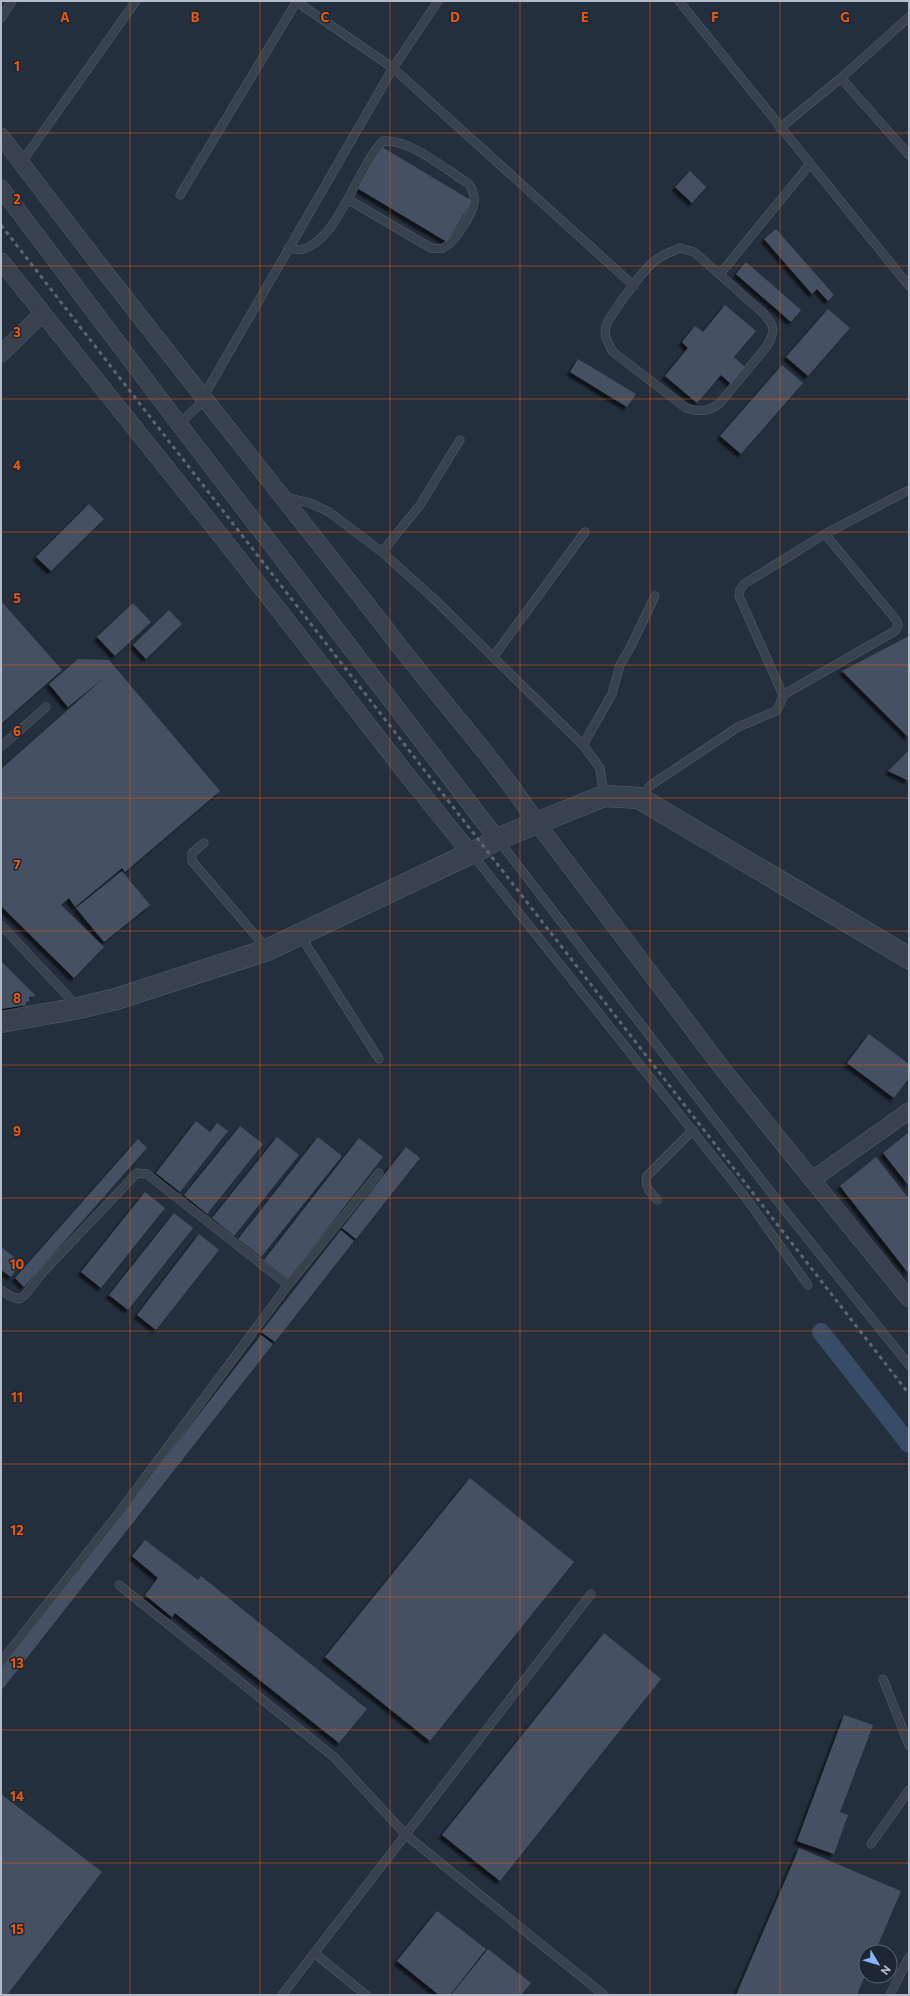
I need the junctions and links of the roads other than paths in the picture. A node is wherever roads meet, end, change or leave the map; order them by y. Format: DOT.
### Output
graph roads {
  1 [pos="12,1"];
  2 [pos="136,1"];
  3 [pos="297,1"];
  4 [pos="438,1"];
  5 [pos="679,1"];
  6 [pos="909,17"];
  7 [pos="1,18"];
  8 [pos="393,68"];
  9 [pos="841,78"];
  10 [pos="780,128"];
  11 [pos="1,136"];
  12 [pos="909,155"];
  13 [pos="21,163"];
  14 [pos="810,164"];
  15 [pos="1,188"];
  16 [pos="180,195"];
  17 [pos="349,200"];
  18 [pos="288,248"];
  19 [pos="1,261"];
  20 [pos="720,274"];
  21 [pos="634,286"];
  22 [pos="909,286"];
  23 [pos="42,314"];
  24 [pos="1,354"];
  25 [pos="201,400"];
  26 [pos="183,421"];
  27 [pos="460,440"];
  28 [pos="909,490"];
  29 [pos="283,497"];
  30 [pos="584,532"];
  31 [pos="825,534"];
  32 [pos="382,552"];
  33 [pos="655,596"];
  34 [pos="494,656"];
  35 [pos="783,695"];
  36 [pos="46,707"];
  37 [pos="583,745"];
  38 [pos="1,746"];
  39 [pos="604,796"];
  40 [pos="639,798"];
  41 [pos="537,823"];
  42 [pos="498,839"];
  43 [pos="204,843"];
  44 [pos="471,854"];
  45 [pos="1,925"];
  46 [pos="300,934"];
  47 [pos="267,950"];
  48 [pos="909,958"];
  49 [pos="79,1008"];
  50 [pos="1,1022"];
  51 [pos="379,1059"];
  52 [pos="909,1111"];
  53 [pos="693,1130"];
  54 [pos="379,1172"];
  55 [pos="813,1179"];
  56 [pos="656,1200"];
  57 [pos="288,1285"];
  58 [pos="808,1285"];
  59 [pos="1,1290"];
  60 [pos="909,1299"];
  61 [pos="909,1365"];
  62 [pos="119,1585"];
  63 [pos="591,1594"];
  64 [pos="1,1662"];
  65 [pos="882,1679"];
  66 [pos="909,1745"];
  67 [pos="909,1790"];
  68 [pos="406,1835"];
  69 [pos="871,1844"];
  70 [pos="314,1953"];
  71 [pos="909,1957"];
  72 [pos="282,1995"];
  73 [pos="366,1995"];
  74 [pos="604,1995"];
  75 [pos="890,1995"];
  1 -- 7 [label="lane"];
  2 -- 13 [label="lane"];
  3 -- 8 [label="lane"];
  3 -- 16 [label="lane"];
  4 -- 8 [label="lane"];
  5 -- 10 [label="lane"];
  6 -- 9 [label="lane"];
  8 -- 18 [label="lane"];
  8 -- 21 [label="lane"];
  9 -- 10 [label="lane"];
  9 -- 12 [label="lane"];
  10 -- 14 [label="lane"];
  11 -- 13 [label="street"];
  13 -- 25 [label="street"];
  14 -- 20 [label="lane"];
  14 -- 22 [label="lane"];
  15 -- 26 [label="street"];
  17 -- 17 [label="lane"];
  17 -- 18 [label="lane"];
  18 -- 25 [label="lane"];
  19 -- 23 [label="street"];
  20 -- 21 [label="lane"];
  20 -- 21 [label="lane"];
  23 -- 24 [label="street"];
  23 -- 44 [label="street"];
  25 -- 26 [label="lane"];
  25 -- 29 [label="street"];
  26 -- 42 [label="street"];
  27 -- 32 [label="lane"];
  28 -- 31 [label="lane"];
  29 -- 32 [label="lane"];
  29 -- 41 [label="street"];
  30 -- 34 [label="lane"];
  31 -- 35 [label="lane"];
  31 -- 35 [label="lane"];
  32 -- 34 [label="lane"];
  33 -- 37 [label="lane"];
  34 -- 37 [label="lane"];
  35 -- 40 [label="lane"];
  36 -- 38 [label="lane"];
  37 -- 39 [label="lane"];
  39 -- 40 [label="street"];
  39 -- 41 [label="street"];
  40 -- 48 [label="street"];
  41 -- 42 [label="street"];
  41 -- 55 [label="street"];
  42 -- 44 [label="street"];
  42 -- 61 [label="lane"];
  43 -- 47 [label="lane"];
  44 -- 46 [label="street"];
  44 -- 53 [label="lane"];
  45 -- 49 [label="lane"];
  46 -- 47 [label="street"];
  46 -- 51 [label="lane"];
  47 -- 49 [label="street"];
  49 -- 50 [label="street"];
  52 -- 55 [label="street"];
  53 -- 56 [label="lane"];
  53 -- 58 [label="lane"];
  54 -- 57 [label="lane"];
  55 -- 60 [label="street"];
  57 -- 59 [label="lane"];
  57 -- 64 [label="lane"];
  62 -- 68 [label="lane"];
  63 -- 68 [label="lane"];
  65 -- 66 [label="lane"];
  67 -- 69 [label="lane"];
  68 -- 70 [label="lane"];
  68 -- 74 [label="lane"];
  70 -- 72 [label="lane"];
  70 -- 73 [label="lane"];
  71 -- 75 [label="lane"];
}
